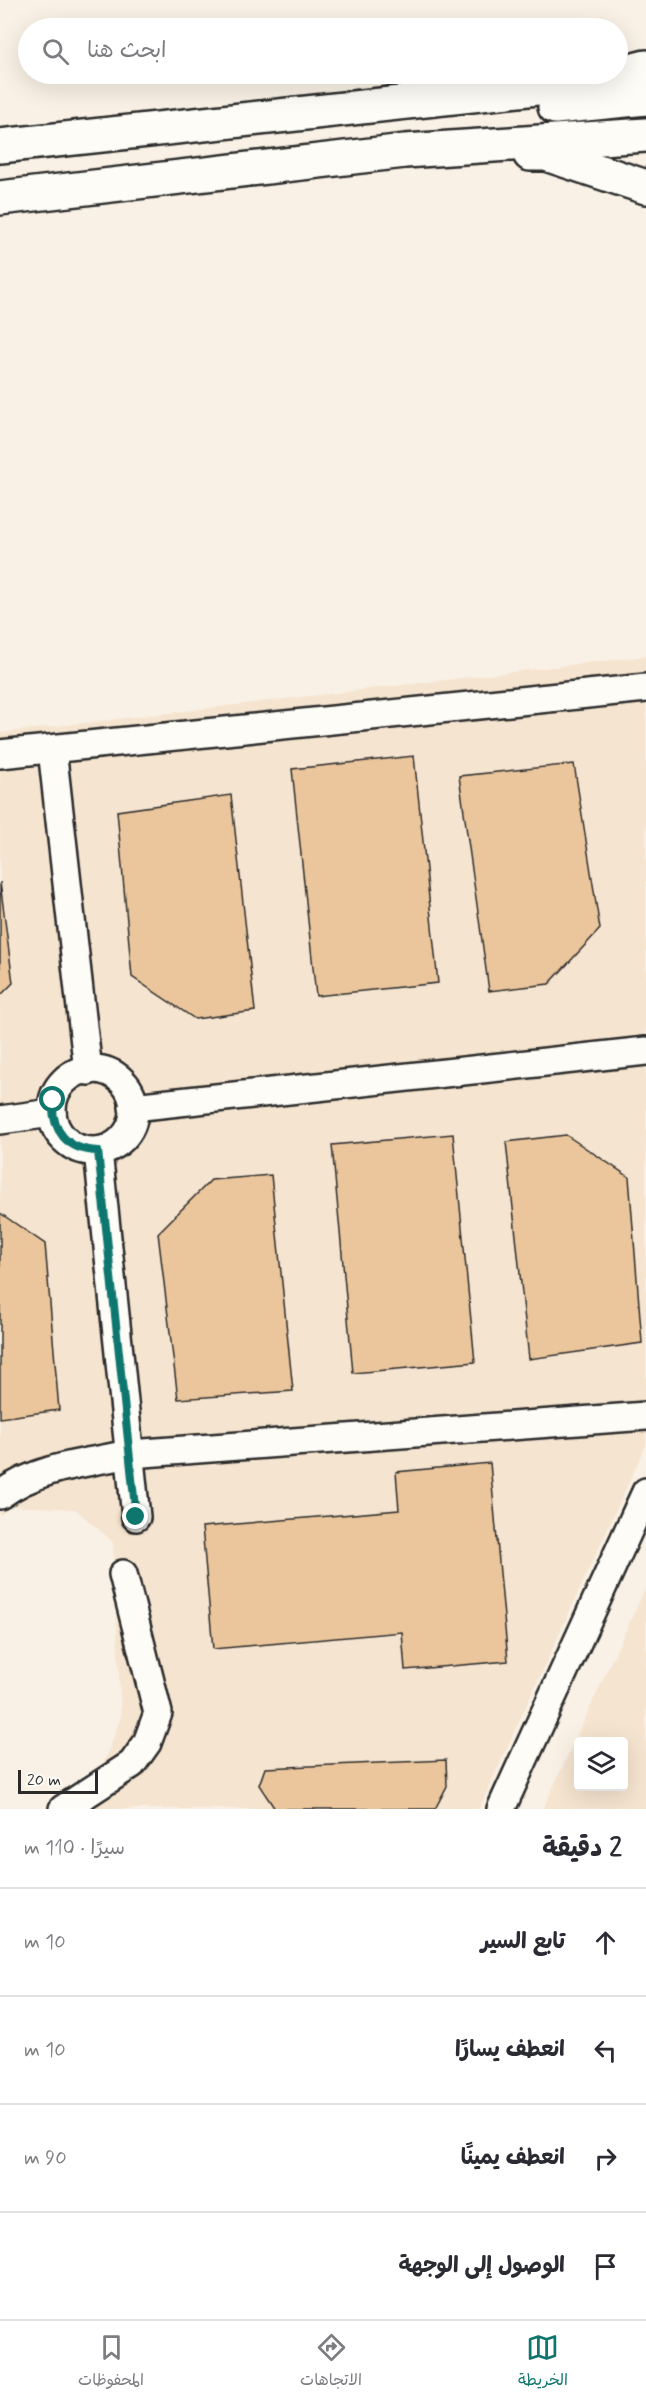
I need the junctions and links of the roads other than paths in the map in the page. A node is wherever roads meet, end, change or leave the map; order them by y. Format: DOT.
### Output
graph roads {
  1 [pos="646,67"];
  2 [pos="628,72"];
  3 [pos="575,84"];
  4 [pos="646,98"];
  5 [pos="406,102"];
  6 [pos="646,135"];
  7 [pos="0,146"];
  8 [pos="405,151"];
  9 [pos="646,187"];
  10 [pos="0,198"];
  11 [pos="646,688"];
  12 [pos="52,748"];
  13 [pos="0,754"];
  14 [pos="646,1051"];
  15 [pos="88,1071"];
  16 [pos="133,1107"];
  17 [pos="52,1113"];
  18 [pos="0,1120"];
  19 [pos="98,1151"];
  20 [pos="646,1416"];
  21 [pos="130,1454"];
  22 [pos="646,1492"];
  23 [pos="0,1495"];
  24 [pos="136,1517"];
  25 [pos="123,1574"];
  26 [pos="63,1809"];
  27 [pos="501,1809"];
  1 -- 2 [label="highway"];
  3 -- 5 [label="highway"];
  4 -- 5 [label="highway"];
  5 -- 7 [label="highway"];
  6 -- 8 [label="highway"];
  8 -- 9 [label="highway"];
  8 -- 10 [label="highway"];
  11 -- 12 [label="street"];
  12 -- 13 [label="street"];
  12 -- 15 [label="street"];
  14 -- 16 [label="street"];
  15 -- 16 [label="street"];
  15 -- 17 [label="street"];
  16 -- 19 [label="street"];
  17 -- 18 [label="street"];
  17 -- 19 [label="street"];
  19 -- 21 [label="street"];
  20 -- 21 [label="street"];
  21 -- 23 [label="street"];
  21 -- 24 [label="street"];
  22 -- 27 [label="street"];
  25 -- 26 [label="street"];
}
